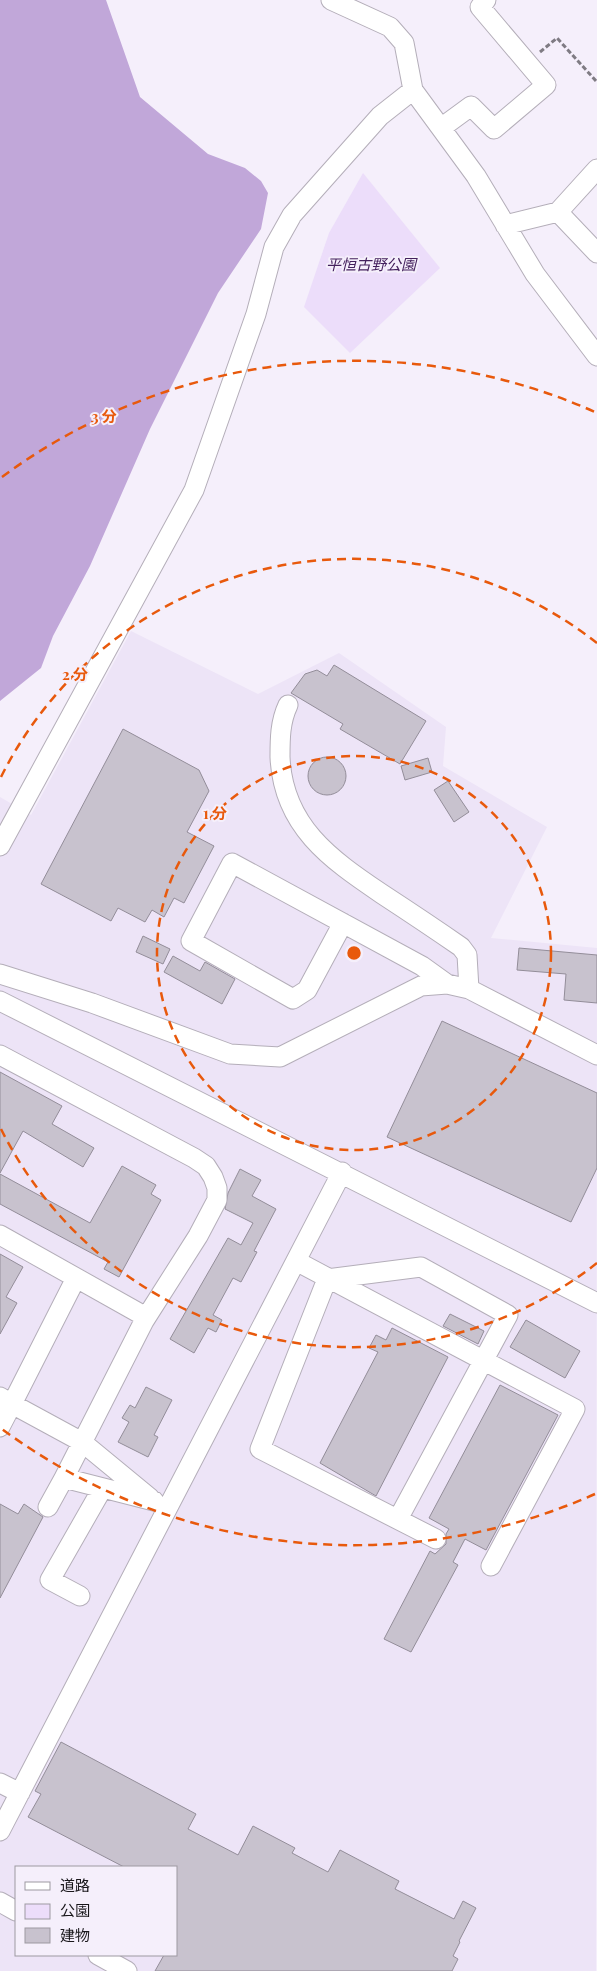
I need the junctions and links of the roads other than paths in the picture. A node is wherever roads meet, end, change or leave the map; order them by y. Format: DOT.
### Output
graph roads {
  1 [pos="331,0"];
  2 [pos="486,0"];
  3 [pos="413,90"];
  4 [pos="442,128"];
  5 [pos="597,169"];
  6 [pos="558,212"];
  7 [pos="505,225"];
  8 [pos="597,253"];
  9 [pos="597,356"];
  10 [pos="288,705"];
  11 [pos="0,846"];
  12 [pos="343,923"];
  13 [pos="0,974"];
  14 [pos="447,984"];
  15 [pos="469,989"];
  16 [pos="0,1001"];
  17 [pos="0,1055"];
  18 [pos="597,1055"];
  19 [pos="342,1172"];
  20 [pos="0,1235"];
  21 [pos="296,1261"];
  22 [pos="76,1278"];
  23 [pos="328,1279"];
  24 [pos="597,1304"];
  25 [pos="146,1317"];
  26 [pos="483,1360"];
  27 [pos="6,1400"];
  28 [pos="0,1427"];
  29 [pos="82,1442"];
  30 [pos="64,1478"];
  31 [pos="102,1489"];
  32 [pos="161,1505"];
  33 [pos="48,1507"];
  34 [pos="398,1520"];
  35 [pos="436,1539"];
  36 [pos="492,1566"];
  37 [pos="80,1596"];
  38 [pos="0,1783"];
  39 [pos="20,1794"];
  40 [pos="0,1831"];
  41 [pos="0,1902"];
  42 [pos="15,1910"];
  43 [pos="100,1956"];
  44 [pos="128,1971"];
  1 -- 3 [label="street"];
  2 -- 4 [label="street"];
  3 -- 4 [label="street"];
  3 -- 11 [label="street"];
  4 -- 7 [label="street"];
  5 -- 6 [label="street"];
  6 -- 7 [label="street"];
  6 -- 8 [label="street"];
  7 -- 9 [label="street"];
  10 -- 15 [label="street"];
  12 -- 12 [label="street"];
  12 -- 14 [label="street"];
  13 -- 14 [label="street"];
  14 -- 15 [label="street"];
  15 -- 18 [label="street"];
  16 -- 19 [label="street"];
  17 -- 25 [label="street"];
  19 -- 21 [label="street"];
  19 -- 24 [label="street"];
  20 -- 22 [label="street"];
  21 -- 23 [label="street"];
  21 -- 32 [label="street"];
  22 -- 25 [label="street"];
  22 -- 27 [label="street"];
  23 -- 26 [label="street"];
  23 -- 26 [label="street"];
  23 -- 34 [label="street"];
  25 -- 29 [label="street"];
  26 -- 34 [label="street"];
  26 -- 36 [label="street"];
  27 -- 28 [label="street"];
  27 -- 29 [label="street"];
  29 -- 30 [label="street"];
  29 -- 32 [label="street"];
  30 -- 31 [label="street"];
  30 -- 33 [label="street"];
  31 -- 32 [label="street"];
  31 -- 37 [label="street"];
  32 -- 39 [label="street"];
  34 -- 35 [label="street"];
  38 -- 39 [label="street"];
  39 -- 40 [label="street"];
  41 -- 42 [label="street"];
  43 -- 44 [label="street"];
}
